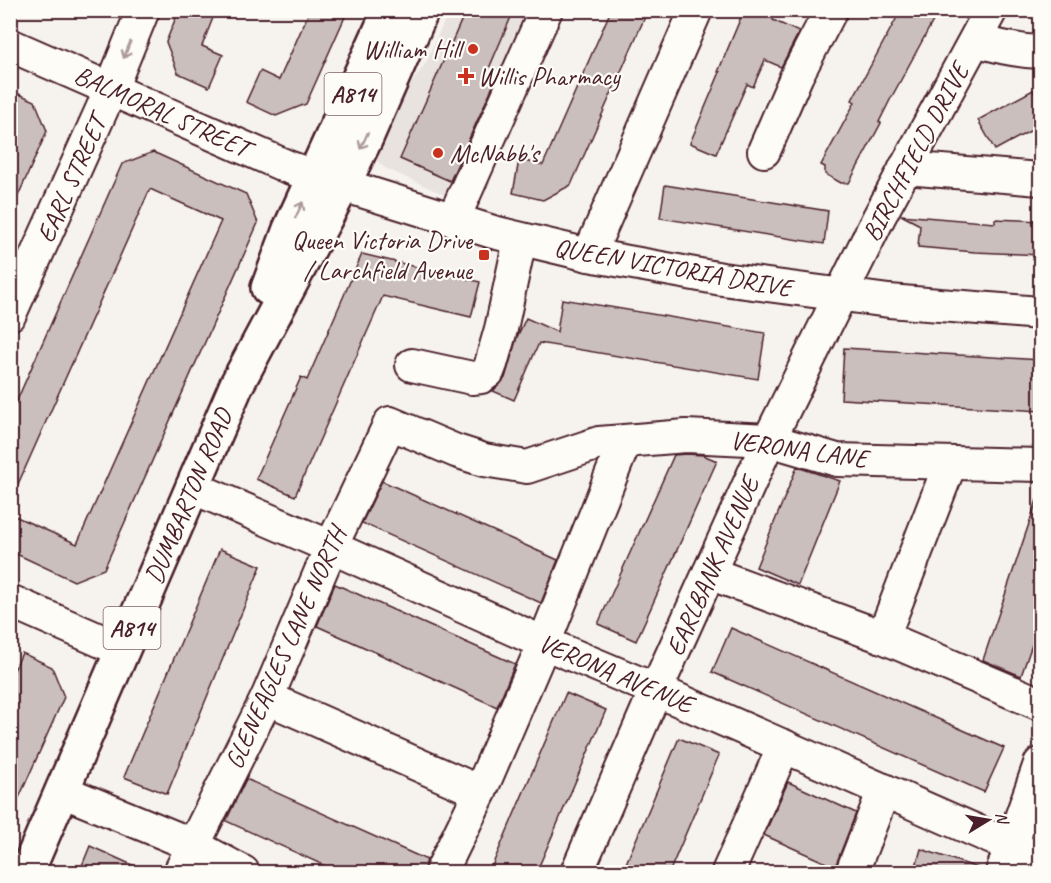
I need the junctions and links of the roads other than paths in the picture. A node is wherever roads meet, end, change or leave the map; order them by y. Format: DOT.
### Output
graph roads {
  1 [pos="143,10"];
  2 [pos="390,10"];
  3 [pos="422,10"];
  4 [pos="546,10"];
  5 [pos="696,10"];
  6 [pos="831,10"];
  7 [pos="992,10"];
  8 [pos="976,40"];
  9 [pos="10,45"];
  10 [pos="1041,52"];
  11 [pos="111,89"];
  12 [pos="764,151"];
  13 [pos="904,168"];
  14 [pos="1041,179"];
  15 [pos="328,181"];
  16 [pos="453,220"];
  17 [pos="520,240"];
  18 [pos="589,255"];
  19 [pos="840,295"];
  20 [pos="1041,313"];
  21 [pos="10,314"];
  22 [pos="412,365"];
  23 [pos="390,423"];
  24 [pos="769,440"];
  25 [pos="625,441"];
  26 [pos="950,464"];
  27 [pos="1041,465"];
  28 [pos="192,487"];
  29 [pos="331,547"];
  30 [pos="709,573"];
  31 [pos="10,601"];
  32 [pos="883,637"];
  33 [pos="544,643"];
  34 [pos="122,650"];
  35 [pos="656,690"];
  36 [pos="267,698"];
  37 [pos="1041,704"];
  38 [pos="784,746"];
  39 [pos="1041,764"];
  40 [pos="884,790"];
  41 [pos="62,791"];
  42 [pos="480,792"];
  43 [pos="186,859"];
  44 [pos="1007,859"];
  45 [pos="1041,859"];
  46 [pos="27,873"];
  47 [pos="243,873"];
  48 [pos="441,873"];
  49 [pos="577,873"];
  50 [pos="728,873"];
  51 [pos="852,873"];
  1 -- 11 [label="street, EARL STREET, one-way"];
  2 -- 15 [label="main road, DUMBARTON ROAD / A814"];
  3 -- 15 [label="main road, DUMBARTON ROAD, one-way"];
  4 -- 16 [label="street"];
  5 -- 18 [label="street"];
  6 -- 12 [label="street"];
  7 -- 8 [label="street, BIRCHFIELD DRIVE"];
  8 -- 10 [label="street"];
  8 -- 13 [label="street, BIRCHFIELD DRIVE"];
  9 -- 11 [label="street, BALMORAL STREET"];
  11 -- 15 [label="street, BALMORAL STREET"];
  11 -- 21 [label="street, EARL STREET"];
  13 -- 14 [label="street"];
  13 -- 19 [label="street, BIRCHFIELD DRIVE"];
  15 -- 16 [label="street, QUEEN VICTORIA DRIVE"];
  15 -- 28 [label="main road, DUMBARTON ROAD / A814"];
  16 -- 17 [label="street, QUEEN VICTORIA DRIVE"];
  17 -- 18 [label="street, QUEEN VICTORIA DRIVE"];
  17 -- 22 [label="street"];
  18 -- 19 [label="street, QUEEN VICTORIA DRIVE"];
  19 -- 20 [label="street, QUEEN VICTORIA DRIVE"];
  19 -- 24 [label="street, EARLBANK AVENUE"];
  23 -- 25 [label="street, VERONA LANE"];
  23 -- 29 [label="street, GLENEAGLES LANE NORTH"];
  24 -- 25 [label="street, VERONA LANE"];
  24 -- 26 [label="street, VERONA LANE"];
  24 -- 30 [label="street, EARLBANK AVENUE"];
  25 -- 33 [label="street"];
  26 -- 27 [label="street, VERONA LANE"];
  26 -- 32 [label="street"];
  28 -- 29 [label="street, VERONA AVENUE"];
  28 -- 34 [label="main road, DUMBARTON ROAD / A814"];
  29 -- 33 [label="street, VERONA AVENUE"];
  29 -- 36 [label="street, GLENEAGLES LANE NORTH"];
  30 -- 32 [label="street"];
  30 -- 35 [label="street, EARLBANK AVENUE"];
  31 -- 34 [label="street"];
  32 -- 37 [label="street"];
  33 -- 35 [label="street, VERONA AVENUE"];
  33 -- 42 [label="street"];
  34 -- 41 [label="main road, DUMBARTON ROAD / A814"];
  35 -- 38 [label="street, VERONA AVENUE"];
  35 -- 49 [label="street, EARLBANK AVENUE"];
  36 -- 42 [label="street"];
  36 -- 43 [label="street, GLENEAGLES LANE NORTH"];
  38 -- 40 [label="street, VERONA AVENUE"];
  38 -- 50 [label="street"];
  39 -- 44 [label="street"];
  40 -- 44 [label="street, VERONA AVENUE"];
  40 -- 51 [label="street"];
  41 -- 43 [label="street"];
  41 -- 46 [label="main road, DUMBARTON ROAD / A814"];
  42 -- 48 [label="street"];
  43 -- 47 [label="street"];
  44 -- 45 [label="street, VERONA AVENUE"];
}
